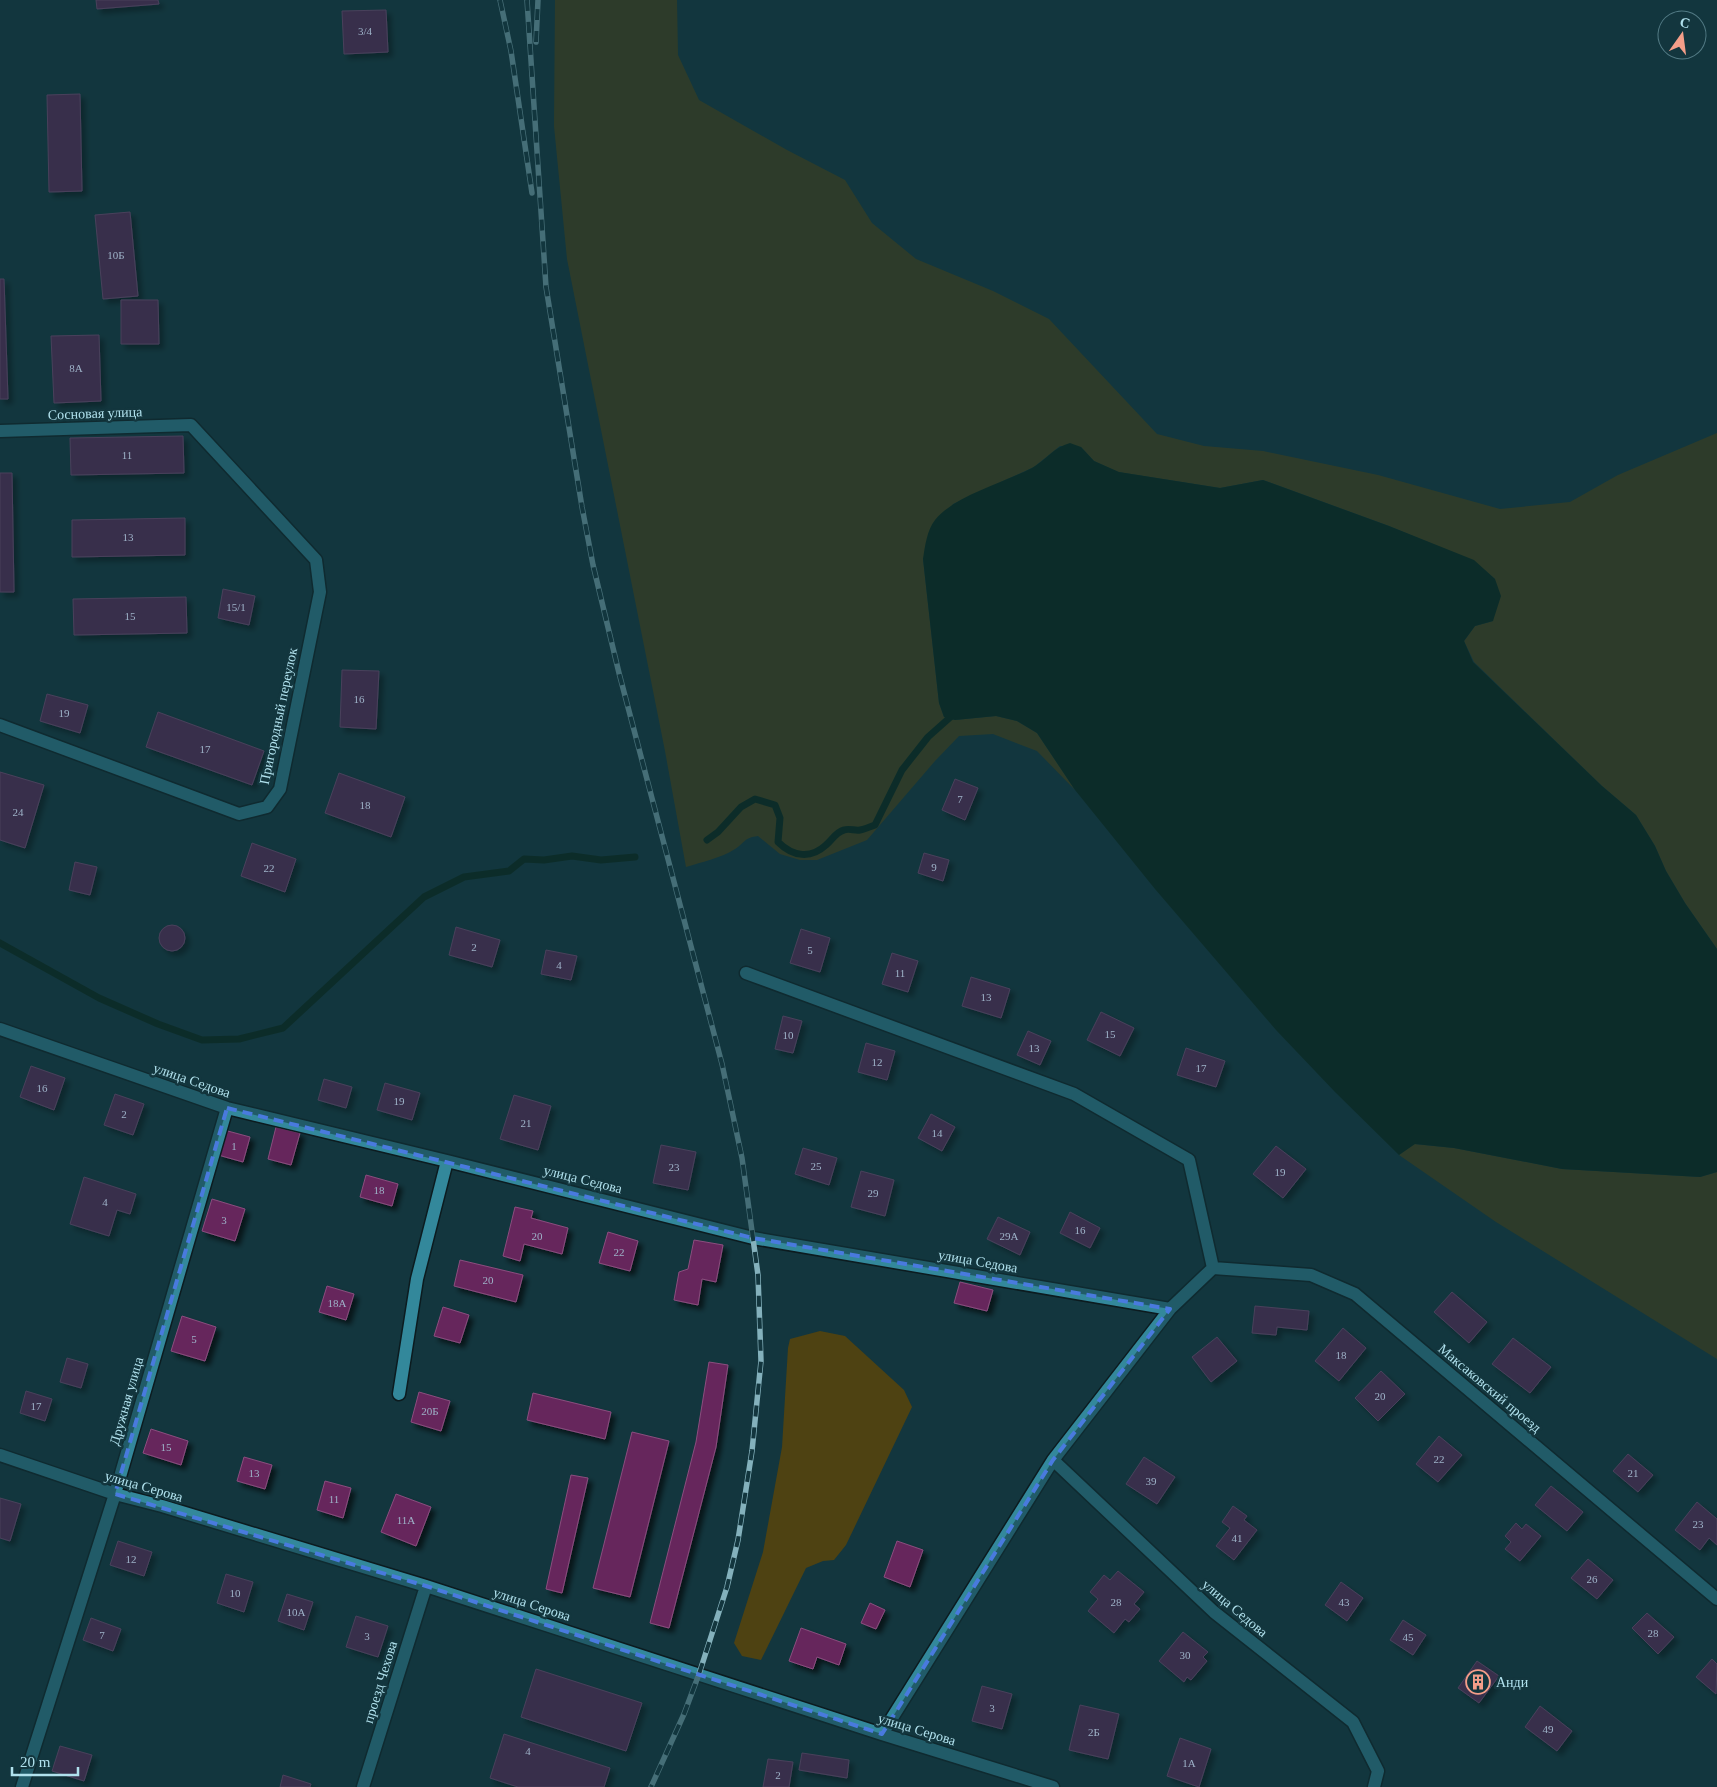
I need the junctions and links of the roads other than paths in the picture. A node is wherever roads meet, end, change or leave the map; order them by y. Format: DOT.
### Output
graph roads {
  1 [pos="191,425"];
  2 [pos="0,431"];
  3 [pos="0,725"];
  4 [pos="746,973"];
  5 [pos="0,1029"];
  6 [pos="227,1108"];
  7 [pos="447,1161"];
  8 [pos="1213,1268"];
  9 [pos="1170,1309"];
  10 [pos="399,1394"];
  11 [pos="0,1455"];
  12 [pos="1053,1460"];
  13 [pos="115,1494"];
  14 [pos="426,1586"];
  15 [pos="1717,1600"];
  16 [pos="882,1734"];
  17 [pos="22,1787"];
  18 [pos="363,1787"];
  19 [pos="1053,1787"];
  20 [pos="1374,1787"];
  1 -- 2 [label="street, Сосновая улица"];
  1 -- 3 [label="street, Пригородный переулок"];
  4 -- 8 [label="street"];
  5 -- 6 [label="street, улица Седова"];
  6 -- 7 [label="street, улица Седова"];
  6 -- 13 [label="street, Дружная улица"];
  7 -- 9 [label="street, улица Седова"];
  7 -- 10 [label="street"];
  8 -- 9 [label="street"];
  8 -- 15 [label="street, Максаковский проезд"];
  9 -- 12 [label="street"];
  11 -- 13 [label="street, улица Серова"];
  12 -- 16 [label="street"];
  12 -- 20 [label="street, улица Седова"];
  13 -- 14 [label="street, улица Серова"];
  13 -- 17 [label="street, Дружная улица"];
  14 -- 16 [label="street, улица Серова"];
  14 -- 18 [label="street, проезд Чехова"];
  16 -- 19 [label="street, улица Серова"];
}
